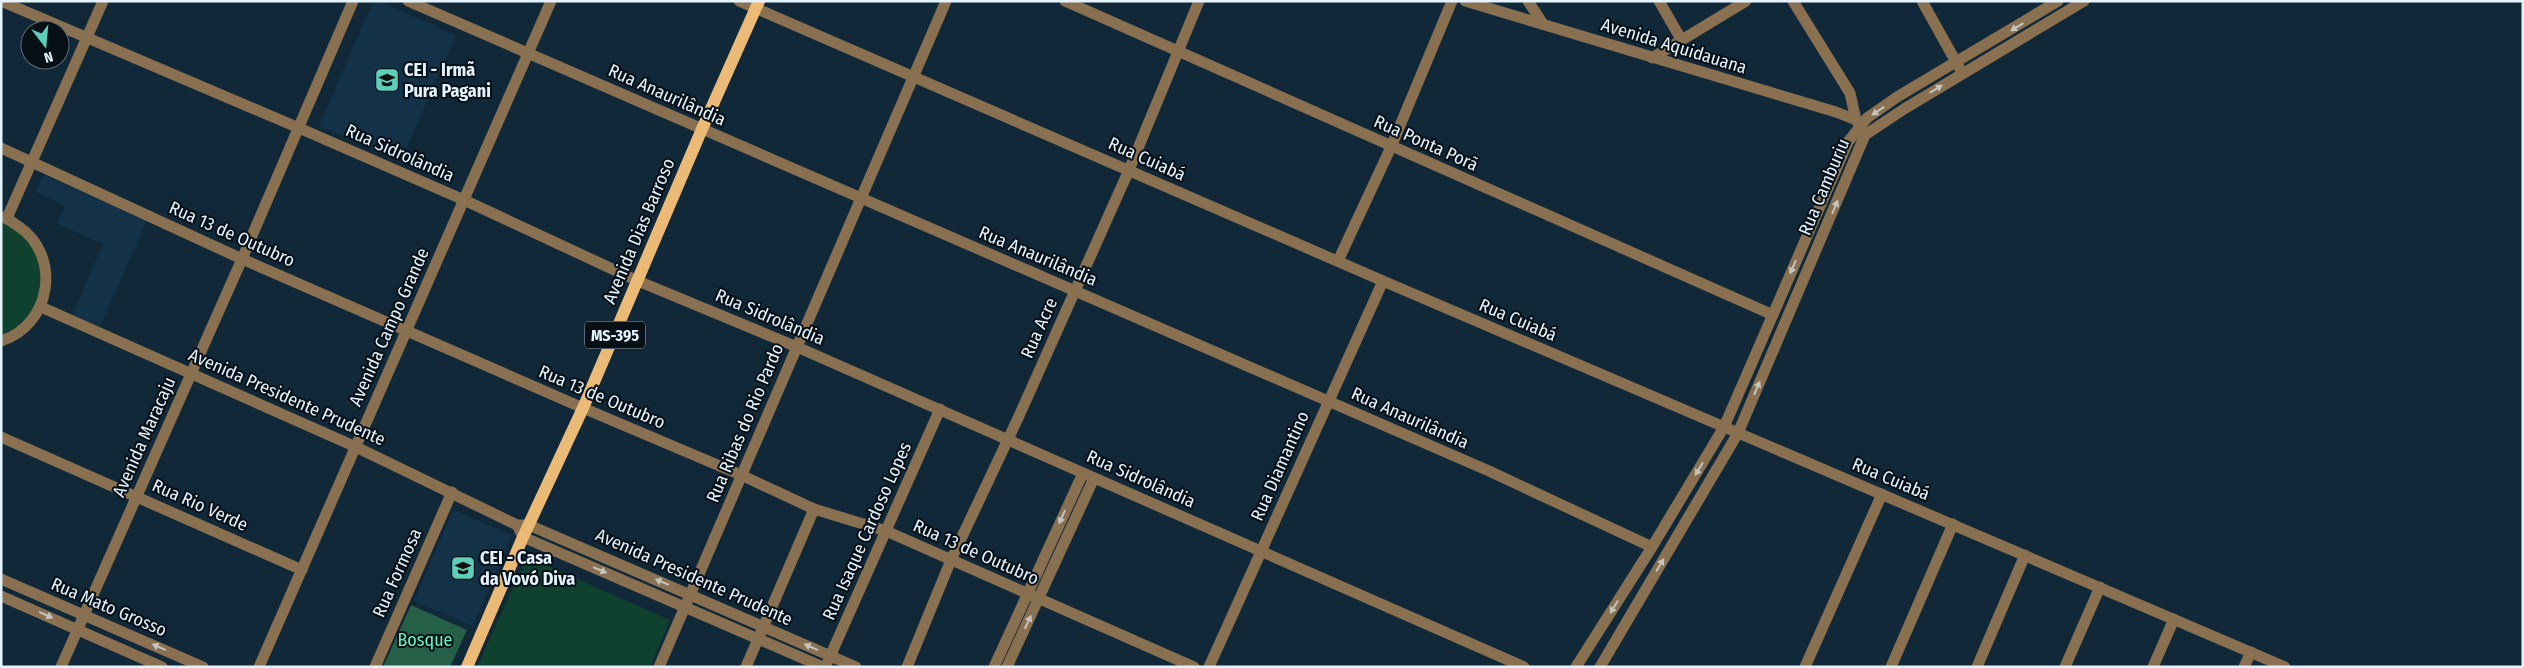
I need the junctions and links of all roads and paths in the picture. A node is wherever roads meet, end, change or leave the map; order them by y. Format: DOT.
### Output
graph roads {
  1 [pos="1,1"];
  2 [pos="103,1"];
  3 [pos="353,1"];
  4 [pos="408,1"];
  5 [pos="551,1"];
  6 [pos="739,1"];
  7 [pos="946,1"];
  8 [pos="1065,1"];
  9 [pos="1199,1"];
  10 [pos="1452,1"];
  11 [pos="1465,1"];
  12 [pos="1528,1"];
  13 [pos="1659,1"];
  14 [pos="1746,1"];
  15 [pos="1793,1"];
  16 [pos="1922,1"];
  17 [pos="2056,2"];
  18 [pos="2077,3"];
  19 [pos="757,5"];
  20 [pos="2061,15"];
  21 [pos="1543,24"];
  22 [pos="88,38"];
  23 [pos="1681,39"];
  24 [pos="1178,52"];
  25 [pos="528,53"];
  26 [pos="1652,58"];
  27 [pos="1956,63"];
  28 [pos="1963,73"];
  29 [pos="914,76"];
  30 [pos="1860,127"];
  31 [pos="298,128"];
  32 [pos="702,129"];
  33 [pos="1391,147"];
  34 [pos="1,148"];
  35 [pos="32,162"];
  36 [pos="1129,170"];
  37 [pos="861,198"];
  38 [pos="464,200"];
  39 [pos="4,218"];
  40 [pos="1814,219"];
  41 [pos="1827,224"];
  42 [pos="242,259"];
  43 [pos="1338,261"];
  44 [pos="638,281"];
  45 [pos="1383,281"];
  46 [pos="1075,291"];
  47 [pos="41,307"];
  48 [pos="1772,315"];
  49 [pos="407,331"];
  50 [pos="1,341"];
  51 [pos="797,346"];
  52 [pos="192,373"];
  53 [pos="1329,401"];
  54 [pos="583,408"];
  55 [pos="940,409"];
  56 [pos="1724,427"];
  57 [pos="1738,433"];
  58 [pos="1,437"];
  59 [pos="1008,440"];
  60 [pos="356,447"];
  61 [pos="1082,473"];
  62 [pos="741,475"];
  63 [pos="1094,478"];
  64 [pos="452,492"];
  65 [pos="1882,494"];
  66 [pos="137,497"];
  67 [pos="814,508"];
  68 [pos="1953,524"];
  69 [pos="523,529"];
  70 [pos="886,531"];
  71 [pos="1652,547"];
  72 [pos="1261,551"];
  73 [pos="2025,555"];
  74 [pos="951,560"];
  75 [pos="302,570"];
  76 [pos="1,579"];
  77 [pos="2100,587"];
  78 [pos="690,594"];
  79 [pos="1,596"];
  80 [pos="1033,596"];
  81 [pos="685,606"];
  82 [pos="83,616"];
  83 [pos="2174,619"];
  84 [pos="763,626"];
  85 [pos="78,629"];
  86 [pos="758,638"];
  87 [pos="2251,652"];
  88 [pos="830,656"];
  89 [pos="61,667"];
  90 [pos="162,667"];
  91 [pos="203,667"];
  92 [pos="258,667"];
  93 [pos="375,667"];
  94 [pos="467,667"];
  95 [pos="659,667"];
  96 [pos="746,667"];
  97 [pos="824,667"];
  98 [pos="856,667"];
  99 [pos="907,667"];
  100 [pos="994,667"];
  101 [pos="1007,667"];
  102 [pos="1194,667"];
  103 [pos="1209,667"];
  104 [pos="1524,667"];
  105 [pos="1576,667"];
  106 [pos="1600,667"];
  107 [pos="1805,667"];
  108 [pos="1891,667"];
  109 [pos="1977,667"];
  110 [pos="2065,667"];
  111 [pos="2153,667"];
  112 [pos="2244,667"];
  113 [pos="2285,667"];
  1 -- 22 [label="street, Rua Sidrolândia"];
  2 -- 22 [label="street"];
  3 -- 31 [label="street, Avenida Maracaju"];
  4 -- 25 [label="street, Rua Anaurilândia"];
  5 -- 25 [label="street, Avenida Campo Grande"];
  6 -- 19 [label="street, Rua Cuiabá"];
  7 -- 29 [label="street, Rua Ribas do Rio Pardo"];
  8 -- 24 [label="street, Rua Ponta Porã"];
  9 -- 24 [label="street, Rua Acre"];
  10 -- 33 [label="street"];
  11 -- 21 [label="street, Avenida Aquidauana"];
  12 -- 21 [label="street"];
  13 -- 23 [label="street"];
  14 -- 23 [label="street"];
  15 -- 30 [label="street"];
  16 -- 27 [label="street"];
  17 -- 20 [label="street"];
  17 -- 27 [label="street, Rua Camburiu, one-way"];
  18 -- 20 [label="street, Rua Camburiu"];
  19 -- 29 [label="street, Rua Cuiabá"];
  19 -- 32 [label="main road, Avenida Dias Barroso / MS-395"];
  20 -- 28 [label="street, Rua Camburiu"];
  21 -- 26 [label="street, Avenida Aquidauana"];
  22 -- 31 [label="street, Rua Sidrolândia"];
  22 -- 35 [label="street"];
  23 -- 26 [label="street"];
  24 -- 33 [label="street, Rua Ponta Porã"];
  24 -- 36 [label="street, Rua Acre"];
  25 -- 32 [label="street, Rua Anaurilândia"];
  25 -- 38 [label="street, Avenida Campo Grande"];
  26 -- 30 [label="street, Avenida Aquidauana"];
  27 -- 28 [label="street"];
  27 -- 30 [label="street, Rua Camburiu, one-way"];
  30 -- 28 [label="street, Rua Camburiu, one-way"];
  29 -- 36 [label="street, Rua Cuiabá"];
  29 -- 37 [label="street, Rua Ribas do Rio Pardo"];
  30 -- 40 [label="street, Rua Camburiu"];
  41 -- 30 [label="street, Rua Camburiu, one-way"];
  31 -- 38 [label="street, Rua Sidrolândia"];
  31 -- 42 [label="street, Avenida Maracaju"];
  32 -- 37 [label="street, Rua Anaurilândia"];
  32 -- 44 [label="main road, Avenida Dias Barroso / MS-395"];
  33 -- 43 [label="street"];
  33 -- 48 [label="street, Rua Ponta Porã"];
  34 -- 35 [label="street, Rua 13 de Outubro"];
  35 -- 39 [label="street"];
  35 -- 42 [label="street, Rua 13 de Outubro"];
  36 -- 43 [label="street, Rua Cuiabá"];
  36 -- 46 [label="street, Rua Acre"];
  37 -- 46 [label="street, Rua Anaurilândia"];
  37 -- 51 [label="street, Rua Ribas do Rio Pardo"];
  38 -- 44 [label="street, Rua Sidrolândia"];
  38 -- 49 [label="street, Avenida Campo Grande"];
  39 -- 47 [label="street"];
  40 -- 41 [label="street"];
  40 -- 48 [label="street, Rua Camburiu, one-way"];
  57 -- 41 [label="street, Rua Camburiu, one-way"];
  42 -- 49 [label="street, Rua 13 de Outubro"];
  42 -- 52 [label="street, Avenida Maracaju"];
  43 -- 45 [label="street, Rua Cuiabá"];
  44 -- 51 [label="street, Rua Sidrolândia"];
  44 -- 54 [label="main road, Avenida Dias Barroso / MS-395"];
  45 -- 53 [label="street, Rua Diamantino"];
  45 -- 56 [label="street, Rua Cuiabá"];
  46 -- 53 [label="street, Rua Anaurilândia"];
  46 -- 59 [label="street, Rua Acre"];
  47 -- 50 [label="street"];
  47 -- 52 [label="street, Avenida Presidente Prudente"];
  48 -- 56 [label="street, Rua Camburiu"];
  49 -- 54 [label="street, Rua 13 de Outubro"];
  49 -- 60 [label="street, Avenida Campo Grande"];
  51 -- 55 [label="street, Rua Sidrolândia"];
  51 -- 62 [label="street, Rua Ribas do Rio Pardo"];
  52 -- 60 [label="street, Avenida Presidente Prudente"];
  52 -- 66 [label="street, Avenida Maracaju"];
  53 -- 71 [label="street, Rua Anaurilândia"];
  53 -- 72 [label="street, Rua Diamantino"];
  54 -- 62 [label="street, Rua 13 de Outubro"];
  54 -- 69 [label="main road, Avenida Dias Barroso / MS-395"];
  55 -- 59 [label="street, Rua Sidrolândia"];
  55 -- 70 [label="street, Rua Isaque Cardoso Lopes"];
  56 -- 57 [label="street, Rua Cuiabá"];
  56 -- 71 [label="street, Rua Camburiu, one-way"];
  57 -- 65 [label="street, Rua Cuiabá"];
  106 -- 57 [label="street, Rua Camburiu, one-way"];
  58 -- 66 [label="street, Rua Rio Verde"];
  59 -- 61 [label="street, Rua Sidrolândia"];
  59 -- 74 [label="street, Rua Acre"];
  60 -- 64 [label="street, Avenida Presidente Prudente"];
  60 -- 75 [label="street, Avenida Campo Grande"];
  61 -- 63 [label="street, Rua Sidrolândia"];
  61 -- 80 [label="street, one-way"];
  62 -- 67 [label="street, Rua 13 de Outubro"];
  62 -- 78 [label="street, Rua Ribas do Rio Pardo"];
  63 -- 72 [label="street, Rua Sidrolândia"];
  63 -- 80 [label="street"];
  64 -- 69 [label="street, Avenida Presidente Prudente"];
  64 -- 93 [label="street, Rua Formosa"];
  65 -- 68 [label="street, Rua Cuiabá"];
  65 -- 107 [label="street"];
  66 -- 75 [label="street, Rua Rio Verde"];
  66 -- 82 [label="street, Avenida Maracaju"];
  67 -- 70 [label="street, Rua 13 de Outubro"];
  67 -- 84 [label="street"];
  68 -- 73 [label="street, Rua Cuiabá"];
  68 -- 108 [label="street"];
  78 -- 69 [label="street, Avenida Presidente Prudente, one-way"];
  69 -- 81 [label="street, Avenida Presidente Prudente, one-way"];
  69 -- 94 [label="main road, Avenida Dias Barroso / MS-395"];
  70 -- 74 [label="street, Rua 13 de Outubro"];
  70 -- 88 [label="street, Rua Isaque Cardoso Lopes"];
  71 -- 105 [label="street, Rua Camburiu, one-way"];
  72 -- 103 [label="street, Rua Diamantino"];
  72 -- 104 [label="street, Rua Sidrolândia"];
  73 -- 77 [label="street, Rua Cuiabá"];
  73 -- 109 [label="street"];
  74 -- 80 [label="street, Rua 13 de Outubro"];
  74 -- 99 [label="street, Rua Acre"];
  75 -- 92 [label="street, Avenida Campo Grande"];
  76 -- 82 [label="street, Rua Mato Grosso"];
  77 -- 83 [label="street, Rua Cuiabá"];
  77 -- 110 [label="street"];
  78 -- 81 [label="street, Rua Ribas do Rio Pardo"];
  78 -- 84 [label="street, Avenida Presidente Prudente"];
  79 -- 85 [label="street, Rua Mato Grosso, one-way"];
  80 -- 100 [label="street"];
  101 -- 80 [label="street, one-way"];
  80 -- 102 [label="street, Rua 13 de Outubro"];
  81 -- 86 [label="street, Avenida Presidente Prudente"];
  81 -- 95 [label="street, Rua Ribas do Rio Pardo"];
  82 -- 85 [label="street, Avenida Maracaju"];
  91 -- 82 [label="street, Rua Mato Grosso, one-way"];
  83 -- 87 [label="street, Rua Cuiabá"];
  83 -- 111 [label="street"];
  84 -- 86 [label="street"];
  88 -- 84 [label="street, Avenida Presidente Prudente, one-way"];
  85 -- 89 [label="street, Avenida Maracaju"];
  85 -- 90 [label="street, Rua Mato Grosso"];
  86 -- 96 [label="street"];
  86 -- 97 [label="street, Avenida Presidente Prudente"];
  87 -- 112 [label="street"];
  87 -- 113 [label="street, Rua Cuiabá"];
  88 -- 97 [label="street, Rua Isaque Cardoso Lopes"];
  88 -- 98 [label="street, Avenida Presidente Prudente"];
}
